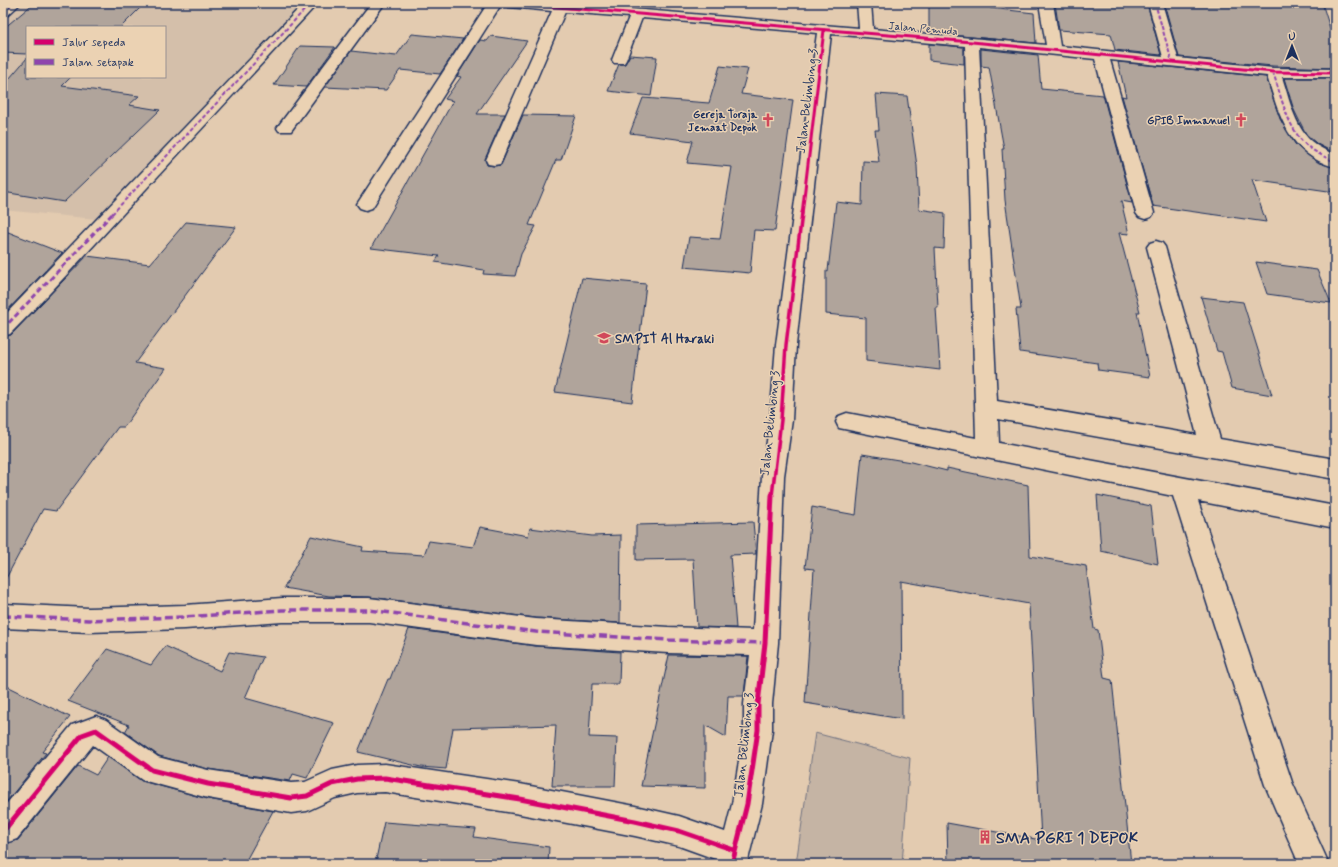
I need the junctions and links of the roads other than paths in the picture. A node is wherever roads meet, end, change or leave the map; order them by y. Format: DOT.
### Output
graph roads {
  1 [pos="14,3"];
  2 [pos="311,3"];
  3 [pos="378,3"];
  4 [pos="495,3"];
  5 [pos="509,3"];
  6 [pos="864,3"];
  7 [pos="1046,3"];
  8 [pos="1155,3"];
  9 [pos="560,7"];
  10 [pos="3,12"];
  11 [pos="637,13"];
  12 [pos="824,30"];
  13 [pos="866,32"];
  14 [pos="972,42"];
  15 [pos="1054,51"];
  16 [pos="1102,56"];
  17 [pos="620,60"];
  18 [pos="1172,62"];
  19 [pos="1273,72"];
  20 [pos="1335,73"];
  21 [pos="285,128"];
  22 [pos="494,160"];
  23 [pos="1335,162"];
  24 [pos="366,204"];
  25 [pos="1145,213"];
  26 [pos="1156,247"];
  27 [pos="3,329"];
  28 [pos="986,408"];
  29 [pos="847,422"];
  30 [pos="1210,448"];
  31 [pos="988,450"];
  32 [pos="1335,469"];
  33 [pos="1182,488"];
  34 [pos="1335,517"];
  35 [pos="3,616"];
  36 [pos="765,643"];
  37 [pos="3,829"];
  38 [pos="733,857"];
  39 [pos="1314,864"];
  1 -- 10 [label="street"];
  2 -- 27 [label="street"];
  3 -- 21 [label="street"];
  4 -- 24 [label="street"];
  5 -- 9 [label="street, Jalan Pemuda"];
  6 -- 13 [label="street"];
  7 -- 15 [label="street"];
  8 -- 18 [label="street"];
  9 -- 11 [label="street, Jalan Pemuda"];
  9 -- 22 [label="street"];
  11 -- 12 [label="street, Jalan Pemuda"];
  11 -- 17 [label="street"];
  12 -- 13 [label="street, Jalan Pemuda"];
  12 -- 36 [label="street, Jalan Belimbing 3"];
  13 -- 14 [label="street, Jalan Pemuda"];
  14 -- 15 [label="street, Jalan Pemuda"];
  14 -- 28 [label="street"];
  15 -- 16 [label="street, Jalan Pemuda"];
  16 -- 18 [label="street, Jalan Pemuda"];
  16 -- 25 [label="street"];
  18 -- 19 [label="street, Jalan Pemuda"];
  19 -- 20 [label="street, Jalan Pemuda"];
  19 -- 23 [label="street"];
  26 -- 30 [label="street"];
  28 -- 30 [label="street"];
  28 -- 31 [label="street"];
  29 -- 31 [label="street"];
  30 -- 32 [label="street"];
  31 -- 33 [label="street"];
  33 -- 34 [label="street"];
  33 -- 39 [label="street"];
  35 -- 36 [label="street"];
  36 -- 38 [label="street, Jalan Belimbing 3"];
  37 -- 38 [label="street"];
}
